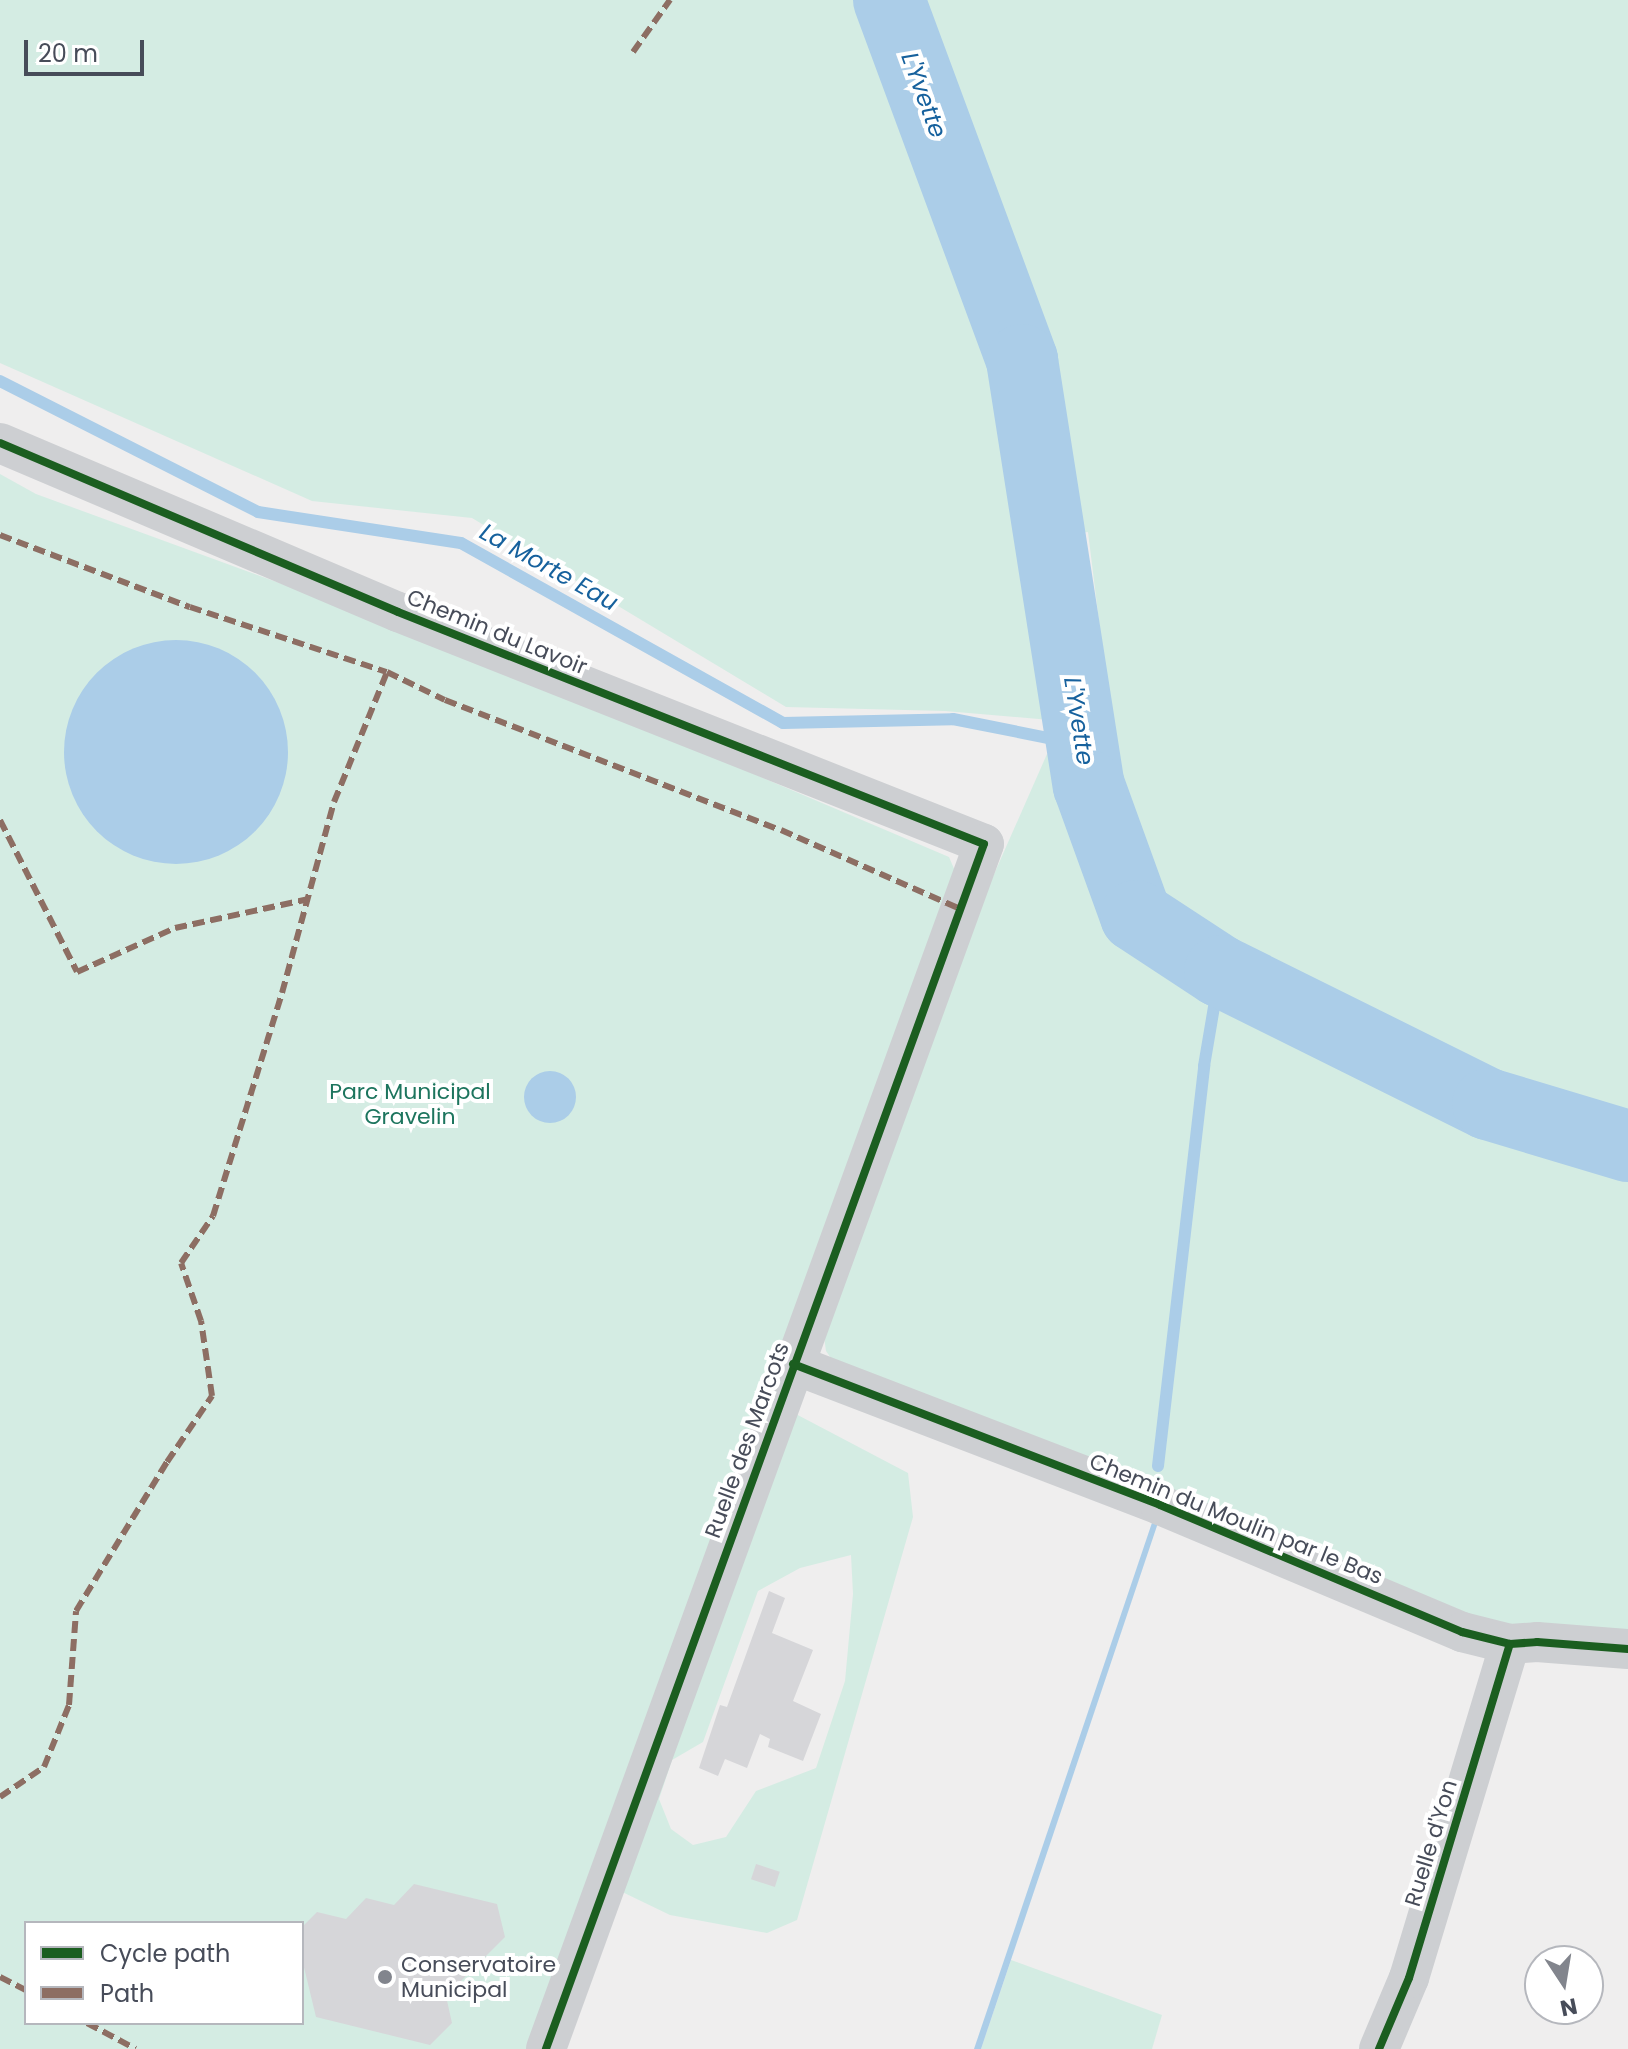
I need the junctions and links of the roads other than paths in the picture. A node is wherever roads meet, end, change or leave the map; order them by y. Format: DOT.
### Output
graph roads {
  1 [pos="0,443"];
  2 [pos="984,844"];
  3 [pos="793,1364"];
  4 [pos="1510,1644"];
  5 [pos="1628,1649"];
  6 [pos="546,2049"];
  7 [pos="1379,2049"];
  1 -- 2 [label="street, Chemin du Lavoir"];
  2 -- 3 [label="street, Ruelle des Marcots"];
  3 -- 4 [label="street, Chemin du Moulin par le Bas"];
  3 -- 6 [label="street, Ruelle des Marcots"];
  4 -- 5 [label="street, Chemin du Moulin par le Bas"];
  4 -- 7 [label="street, Ruelle d'Yon"];
}
